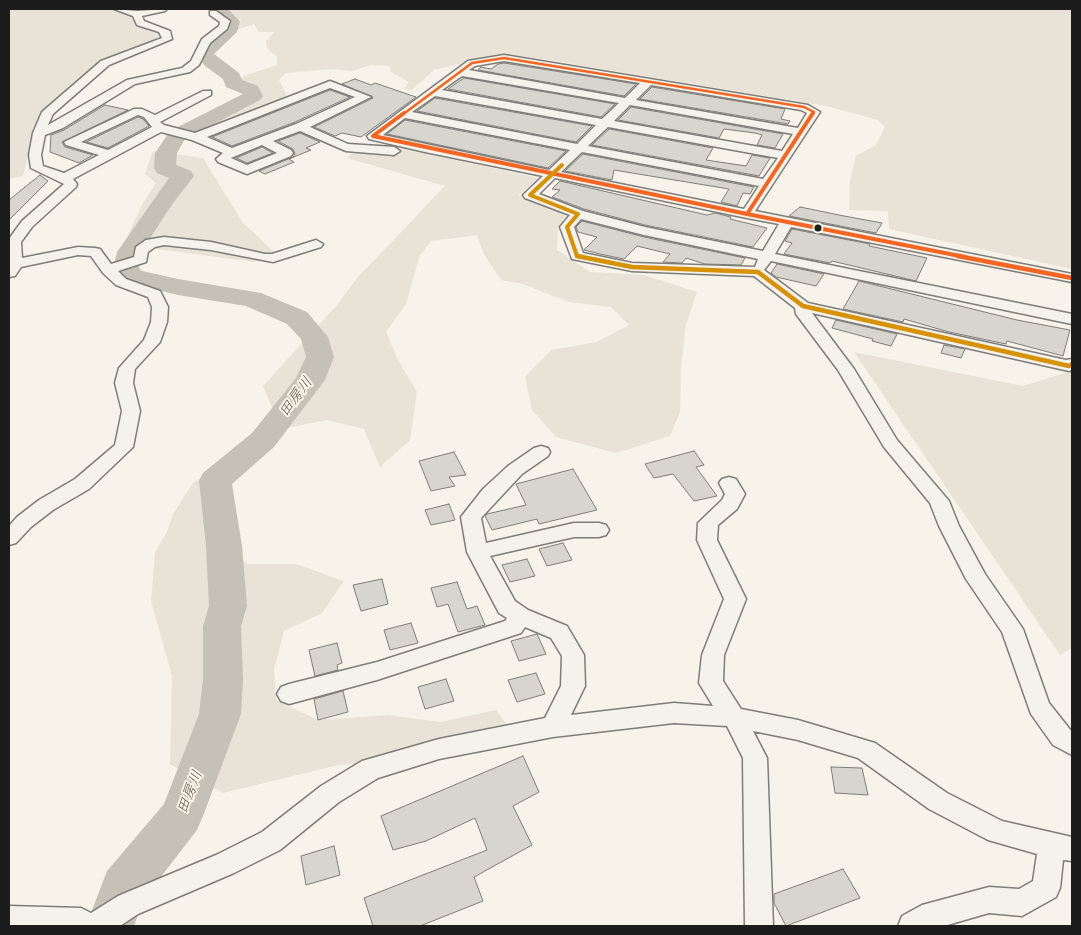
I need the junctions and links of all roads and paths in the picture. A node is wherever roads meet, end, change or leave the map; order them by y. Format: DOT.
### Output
graph roads {
  1 [pos="119,9"];
  2 [pos="162,9"];
  3 [pos="213,13"];
  4 [pos="137,14"];
  5 [pos="460,72"];
  6 [pos="649,81"];
  7 [pos="433,92"];
  8 [pos="207,93"];
  9 [pos="626,102"];
  10 [pos="403,114"];
  11 [pos="156,124"];
  12 [pos="603,124"];
  13 [pos="300,127"];
  14 [pos="800,132"];
  15 [pos="40,133"];
  16 [pos="193,136"];
  17 [pos="263,141"];
  18 [pos="580,147"];
  19 [pos="425,148"];
  20 [pos="232,152"];
  21 [pos="110,155"];
  22 [pos="786,156"];
  23 [pos="553,174"];
  24 [pos="65,178"];
  25 [pos="768,184"];
  26 [pos="578,214"];
  27 [pos="747,214"];
  28 [pos="787,222"];
  29 [pos="316,244"];
  30 [pos="767,256"];
  31 [pos="12,269"];
  32 [pos="111,269"];
  33 [pos="758,272"];
  34 [pos="1072,278"];
  35 [pos="804,306"];
  36 [pos="1072,320"];
  37 [pos="1072,364"];
  38 [pos="541,452"];
  39 [pos="729,483"];
  40 [pos="599,530"];
  41 [pos="9,538"];
  42 [pos="477,552"];
  43 [pos="520,616"];
  44 [pos="289,694"];
  45 [pos="734,717"];
  46 [pos="553,727"];
  47 [pos="1072,745"];
  48 [pos="1062,848"];
  49 [pos="128,904"];
  50 [pos="9,920"];
  51 [pos="94,924"];
  52 [pos="759,926"];
  53 [pos="912,926"];
  1 -- 4 [label="street"];
  2 -- 4 [label="street"];
  3 -- 15 [label="street"];
  4 -- 15 [label="street"];
  5 -- 6 [label="street"];
  5 -- 7 [label="street"];
  5 -- 9 [label="street"];
  6 -- 9 [label="street"];
  6 -- 14 [label="street"];
  7 -- 10 [label="street"];
  7 -- 12 [label="street"];
  8 -- 11 [label="street"];
  9 -- 12 [label="street"];
  9 -- 14 [label="street"];
  10 -- 18 [label="street"];
  10 -- 19 [label="street"];
  11 -- 16 [label="street"];
  11 -- 21 [label="street"];
  11 -- 21 [label="street"];
  12 -- 18 [label="street"];
  12 -- 22 [label="street"];
  13 -- 16 [label="street"];
  13 -- 17 [label="street"];
  13 -- 19 [label="street"];
  14 -- 22 [label="street"];
  15 -- 24 [label="street"];
  16 -- 20 [label="street"];
  17 -- 20 [label="street"];
  17 -- 20 [label="street"];
  18 -- 23 [label="street"];
  18 -- 25 [label="street"];
  19 -- 23 [label="street"];
  21 -- 24 [label="street"];
  22 -- 25 [label="street"];
  23 -- 26 [label="street"];
  23 -- 27 [label="street"];
  24 -- 31 [label="street"];
  25 -- 27 [label="street"];
  26 -- 30 [label="street"];
  26 -- 33 [label="street"];
  27 -- 28 [label="street"];
  28 -- 30 [label="street"];
  28 -- 34 [label="street"];
  29 -- 32 [label="street"];
  30 -- 33 [label="street"];
  30 -- 36 [label="street"];
  31 -- 32 [label="street"];
  32 -- 41 [label="street"];
  33 -- 35 [label="street"];
  35 -- 37 [label="street"];
  35 -- 47 [label="street"];
  38 -- 42 [label="street"];
  39 -- 45 [label="street"];
  40 -- 42 [label="street"];
  42 -- 43 [label="street"];
  43 -- 44 [label="street"];
  43 -- 46 [label="street"];
  45 -- 46 [label="street"];
  45 -- 48 [label="street"];
  45 -- 52 [label="street"];
  46 -- 49 [label="street"];
  48 -- 53 [label="street"];
  49 -- 51 [label="street"];
  50 -- 51 [label="street"];
}
